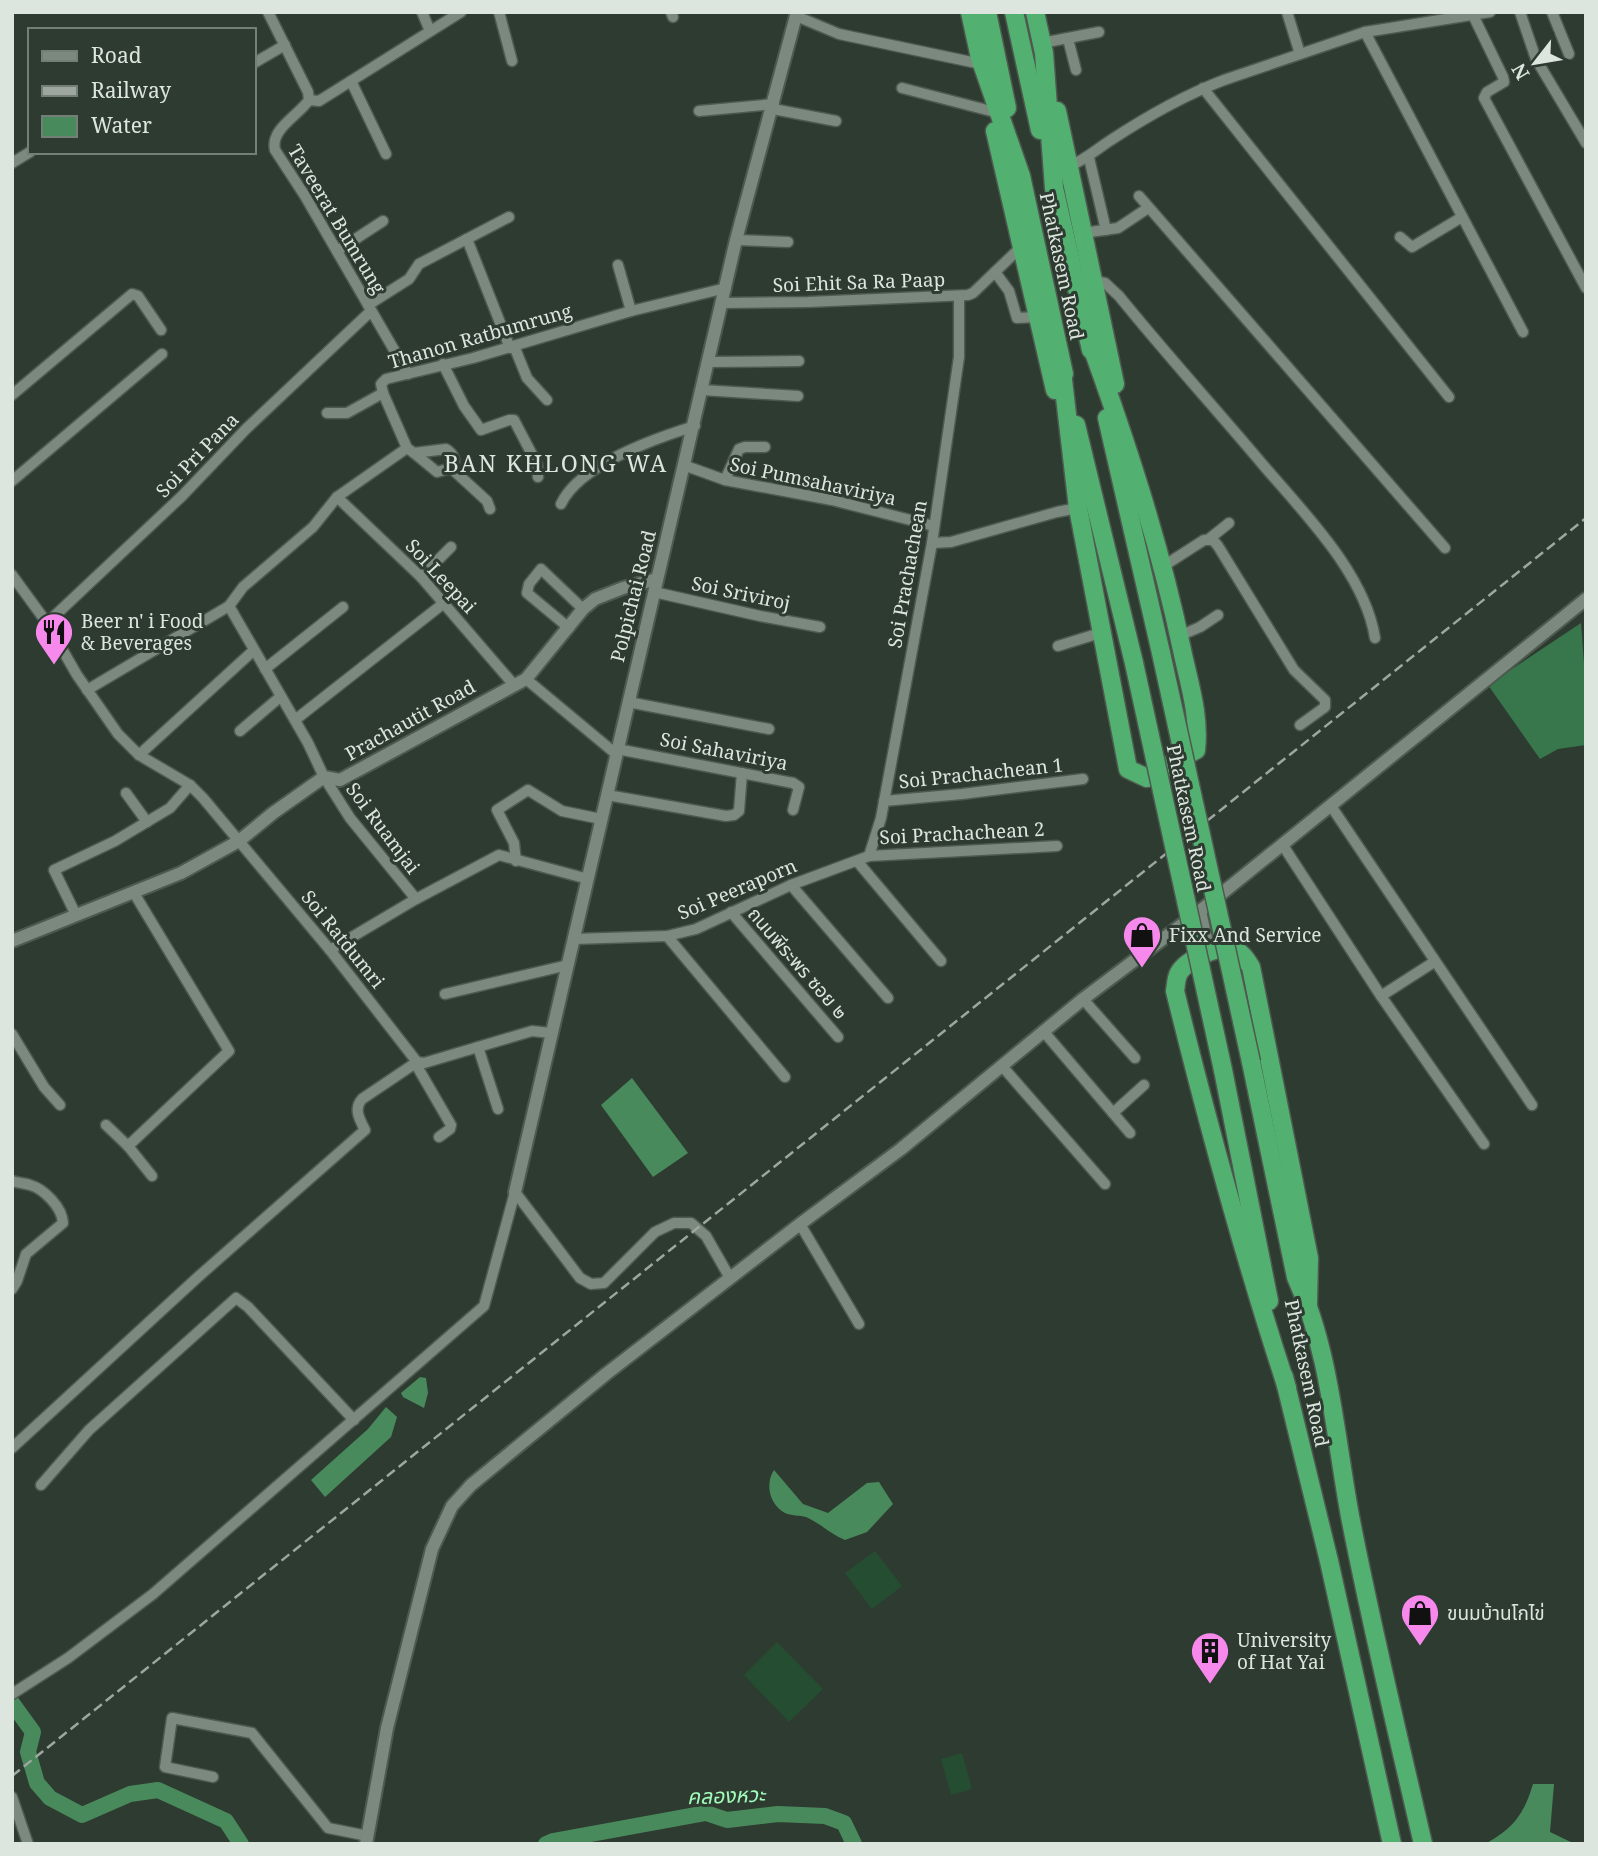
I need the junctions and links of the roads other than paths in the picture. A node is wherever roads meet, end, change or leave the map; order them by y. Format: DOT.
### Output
graph roads {
  1 [pos="268,12"];
  2 [pos="422,12"];
  3 [pos="460,12"];
  4 [pos="499,12"];
  5 [pos="970,12"];
  6 [pos="987,12"];
  7 [pos="1014,12"];
  8 [pos="1035,12"];
  9 [pos="1287,12"];
  10 [pos="1490,12"];
  11 [pos="1520,12"];
  12 [pos="1552,12"];
  13 [pos="1472,13"];
  14 [pos="797,14"];
  15 [pos="430,31"];
  16 [pos="1099,32"];
  17 [pos="1365,32"];
  18 [pos="1068,38"];
  19 [pos="285,45"];
  20 [pos="1043,48"];
  21 [pos="1300,54"];
  22 [pos="1569,54"];
  23 [pos="512,61"];
  24 [pos="981,61"];
  25 [pos="256,62"];
  26 [pos="1076,70"];
  27 [pos="351,81"];
  28 [pos="902,88"];
  29 [pos="1203,88"];
  30 [pos="309,100"];
  31 [pos="774,106"];
  32 [pos="699,111"];
  33 [pos="990,111"];
  34 [pos="836,121"];
  35 [pos="1586,143"];
  36 [pos="28,153"];
  37 [pos="386,154"];
  38 [pos="1089,158"];
  39 [pos="12,163"];
  40 [pos="1070,166"];
  41 [pos="1021,176"];
  42 [pos="1054,188"];
  43 [pos="1139,196"];
  44 [pos="1147,208"];
  45 [pos="509,217"];
  46 [pos="1461,217"];
  47 [pos="383,221"];
  48 [pos="1106,230"];
  49 [pos="1083,233"];
  50 [pos="1400,237"];
  51 [pos="467,239"];
  52 [pos="736,240"];
  53 [pos="788,242"];
  54 [pos="1021,247"];
  55 [pos="337,251"];
  56 [pos="618,265"];
  57 [pos="995,272"];
  58 [pos="1094,281"];
  59 [pos="726,288"];
  60 [pos="1586,288"];
  61 [pos="959,296"];
  62 [pos="722,303"];
  63 [pos="369,308"];
  64 [pos="631,311"];
  65 [pos="1037,317"];
  66 [pos="161,330"];
  67 [pos="1523,332"];
  68 [pos="1089,339"];
  69 [pos="512,347"];
  70 [pos="162,354"];
  71 [pos="799,360"];
  72 [pos="709,362"];
  73 [pos="1061,363"];
  74 [pos="443,364"];
  75 [pos="408,374"];
  76 [pos="702,390"];
  77 [pos="383,393"];
  78 [pos="12,395"];
  79 [pos="798,396"];
  80 [pos="1449,397"];
  81 [pos="547,400"];
  82 [pos="327,413"];
  83 [pos="695,426"];
  84 [pos="765,447"];
  85 [pos="1128,449"];
  86 [pos="411,451"];
  87 [pos="1070,454"];
  88 [pos="686,466"];
  89 [pos="451,468"];
  90 [pos="538,477"];
  91 [pos="725,480"];
  92 [pos="12,481"];
  93 [pos="337,497"];
  94 [pos="561,504"];
  95 [pos="1078,508"];
  96 [pos="490,509"];
  97 [pos="1229,523"];
  98 [pos="934,526"];
  99 [pos="1209,539"];
  100 [pos="932,543"];
  101 [pos="451,547"];
  102 [pos="1445,548"];
  103 [pos="1162,567"];
  104 [pos="12,575"];
  105 [pos="421,577"];
  106 [pos="656,586"];
  107 [pos="1586,598"];
  108 [pos="444,603"];
  109 [pos="229,606"];
  110 [pos="343,607"];
  111 [pos="583,609"];
  112 [pos="1218,615"];
  113 [pos="47,623"];
  114 [pos="820,626"];
  115 [pos="569,628"];
  116 [pos="1100,633"];
  117 [pos="1179,636"];
  118 [pos="1375,638"];
  119 [pos="1058,646"];
  120 [pos="253,651"];
  121 [pos="265,669"];
  122 [pos="520,682"];
  123 [pos="87,690"];
  124 [pos="280,697"];
  125 [pos="628,702"];
  126 [pos="295,720"];
  127 [pos="1300,725"];
  128 [pos="769,729"];
  129 [pos="240,731"];
  130 [pos="616,752"];
  131 [pos="139,755"];
  132 [pos="742,773"];
  133 [pos="324,777"];
  134 [pos="1083,779"];
  135 [pos="190,785"];
  136 [pos="126,793"];
  137 [pos="607,795"];
  138 [pos="884,801"];
  139 [pos="1331,806"];
  140 [pos="793,810"];
  141 [pos="601,819"];
  142 [pos="147,822"];
  143 [pos="239,841"];
  144 [pos="1282,844"];
  145 [pos="1057,846"];
  146 [pos="869,856"];
  147 [pos="516,860"];
  148 [pos="857,860"];
  149 [pos="589,879"];
  150 [pos="791,885"];
  151 [pos="134,893"];
  152 [pos="416,899"];
  153 [pos="1200,911"];
  154 [pos="731,912"];
  155 [pos="76,915"];
  156 [pos="667,936"];
  157 [pos="574,939"];
  158 [pos="12,941"];
  159 [pos="330,950"];
  160 [pos="1209,952"];
  161 [pos="941,961"];
  162 [pos="1434,962"];
  163 [pos="568,965"];
  164 [pos="445,994"];
  165 [pos="1381,996"];
  166 [pos="888,998"];
  167 [pos="1083,999"];
  168 [pos="1044,1032"];
  169 [pos="551,1033"];
  170 [pos="12,1034"];
  171 [pos="838,1037"];
  172 [pos="478,1047"];
  173 [pos="1135,1058"];
  174 [pos="417,1062"];
  175 [pos="1002,1066"];
  176 [pos="785,1077"];
  177 [pos="1144,1085"];
  178 [pos="60,1105"];
  179 [pos="1532,1105"];
  180 [pos="498,1109"];
  181 [pos="1113,1113"];
  182 [pos="106,1125"];
  183 [pos="1130,1133"];
  184 [pos="439,1137"];
  185 [pos="1484,1144"];
  186 [pos="128,1146"];
  187 [pos="152,1176"];
  188 [pos="12,1181"];
  189 [pos="1105,1184"];
  190 [pos="516,1192"];
  191 [pos="800,1224"];
  192 [pos="730,1278"];
  193 [pos="12,1289"];
  194 [pos="1308,1304"];
  195 [pos="859,1324"];
  196 [pos="1287,1388"];
  197 [pos="354,1420"];
  198 [pos="12,1448"];
  199 [pos="41,1485"];
  200 [pos="12,1694"];
  201 [pos="213,1777"];
  202 [pos="12,1797"];
  203 [pos="15,1818"];
  204 [pos="367,1840"];
  205 [pos="28,1844"];
  206 [pos="1392,1844"];
  207 [pos="1423,1844"];
  1 -- 19 [label="street"];
  2 -- 15 [label="street"];
  3 -- 15 [label="street"];
  4 -- 23 [label="street"];
  5 -- 24 [label="highway, Phatkasem Road"];
  6 -- 41 [label="highway"];
  7 -- 42 [label="highway"];
  8 -- 20 [label="highway, Phatkasem Road"];
  9 -- 21 [label="street"];
  10 -- 13 [label="street"];
  11 -- 35 [label="street"];
  12 -- 22 [label="street"];
  13 -- 17 [label="street"];
  13 -- 60 [label="street"];
  14 -- 24 [label="street"];
  14 -- 31 [label="street, Polpichai Road"];
  15 -- 27 [label="street"];
  16 -- 18 [label="street"];
  17 -- 21 [label="street"];
  17 -- 46 [label="street"];
  18 -- 20 [label="street"];
  18 -- 26 [label="street"];
  19 -- 25 [label="street"];
  19 -- 30 [label="street"];
  20 -- 40 [label="highway"];
  20 -- 42 [label="highway, Phatkasem Road"];
  21 -- 29 [label="street"];
  24 -- 33 [label="highway"];
  24 -- 41 [label="highway, Phatkasem Road"];
  27 -- 30 [label="street"];
  27 -- 37 [label="street"];
  28 -- 33 [label="street"];
  29 -- 38 [label="street"];
  29 -- 80 [label="street"];
  30 -- 55 [label="street, Taveerat Bumrung"];
  31 -- 32 [label="street"];
  31 -- 34 [label="street"];
  31 -- 52 [label="street, Polpichai Road"];
  33 -- 54 [label="highway"];
  36 -- 39 [label="street"];
  38 -- 40 [label="street"];
  38 -- 48 [label="street"];
  40 -- 49 [label="highway"];
  41 -- 73 [label="highway, Phatkasem Road"];
  42 -- 68 [label="highway, Phatkasem Road"];
  43 -- 44 [label="street"];
  44 -- 48 [label="street"];
  44 -- 102 [label="street"];
  45 -- 51 [label="street, Soi Pri Pana"];
  46 -- 50 [label="street"];
  46 -- 67 [label="street"];
  47 -- 55 [label="street"];
  48 -- 49 [label="street"];
  49 -- 58 [label="highway"];
  51 -- 63 [label="street, Soi Pri Pana"];
  51 -- 69 [label="street"];
  52 -- 53 [label="street"];
  52 -- 59 [label="street, Polpichai Road"];
  54 -- 57 [label="street, Soi Ehit Sa Ra Paap"];
  54 -- 65 [label="highway"];
  55 -- 63 [label="street, Taveerat Bumrung"];
  56 -- 64 [label="street"];
  57 -- 61 [label="street, Soi Ehit Sa Ra Paap"];
  57 -- 65 [label="street"];
  58 -- 85 [label="highway"];
  58 -- 118 [label="street"];
  59 -- 62 [label="street, Polpichai Road"];
  59 -- 64 [label="street, Thanon Ratbumrung"];
  61 -- 62 [label="street, Soi Ehit Sa Ra Paap"];
  61 -- 98 [label="street, Soi Prachachean"];
  62 -- 72 [label="street, Polpichai Road"];
  63 -- 75 [label="street, Taveerat Bumrung"];
  63 -- 113 [label="street, Soi Pri Pana"];
  64 -- 69 [label="street, Thanon Ratbumrung"];
  65 -- 87 [label="highway"];
  66 -- 78 [label="street"];
  68 -- 85 [label="highway"];
  68 -- 194 [label="highway, Phatkasem Road, bridge"];
  69 -- 74 [label="street, Thanon Ratbumrung"];
  69 -- 81 [label="street"];
  70 -- 92 [label="street"];
  71 -- 72 [label="street"];
  72 -- 76 [label="street, Polpichai Road"];
  73 -- 87 [label="highway"];
  73 -- 196 [label="highway, Phatkasem Road, bridge"];
  74 -- 75 [label="street, Thanon Ratbumrung"];
  74 -- 90 [label="street"];
  75 -- 77 [label="street, Thanon Ratbumrung"];
  76 -- 79 [label="street"];
  76 -- 83 [label="street, Polpichai Road"];
  77 -- 82 [label="street"];
  77 -- 86 [label="street, Thanon Ratbumrung"];
  83 -- 88 [label="street, Polpichai Road"];
  83 -- 94 [label="street"];
  84 -- 91 [label="street"];
  85 -- 103 [label="highway"];
  86 -- 89 [label="street"];
  86 -- 89 [label="street"];
  86 -- 93 [label="street"];
  87 -- 95 [label="highway"];
  88 -- 91 [label="street, Soi Pumsahaviriya"];
  88 -- 106 [label="street, Polpichai Road"];
  89 -- 96 [label="street"];
  91 -- 98 [label="street, Soi Pumsahaviriya"];
  93 -- 105 [label="street, Soi Leepai"];
  93 -- 109 [label="street"];
  95 -- 100 [label="street"];
  95 -- 116 [label="highway"];
  97 -- 99 [label="street"];
  98 -- 100 [label="street, Soi Prachachean"];
  99 -- 103 [label="street"];
  99 -- 127 [label="street"];
  100 -- 138 [label="street, Soi Prachachean"];
  101 -- 105 [label="street"];
  103 -- 117 [label="highway"];
  104 -- 113 [label="street, Soi Ratdumri"];
  105 -- 108 [label="street, Soi Leepai"];
  106 -- 111 [label="street, Prachautit Road"];
  106 -- 114 [label="street, Soi Sriviroj"];
  106 -- 125 [label="street, Polpichai Road"];
  107 -- 139 [label="street"];
  108 -- 122 [label="street, Soi Leepai"];
  108 -- 126 [label="street"];
  109 -- 120 [label="street, Soi Ruamjai"];
  109 -- 123 [label="street"];
  110 -- 121 [label="street"];
  111 -- 115 [label="street, Prachautit Road"];
  111 -- 115 [label="street"];
  112 -- 117 [label="street"];
  113 -- 123 [label="street, Soi Ratdumri"];
  115 -- 122 [label="street, Prachautit Road"];
  116 -- 117 [label="highway"];
  116 -- 119 [label="street"];
  120 -- 121 [label="street, Soi Ruamjai"];
  120 -- 131 [label="street"];
  121 -- 124 [label="street, Soi Ruamjai"];
  122 -- 130 [label="street, Soi Leepai"];
  122 -- 133 [label="street, Prachautit Road"];
  123 -- 131 [label="street, Soi Ratdumri"];
  124 -- 126 [label="street, Soi Ruamjai"];
  124 -- 129 [label="street"];
  125 -- 128 [label="street"];
  125 -- 130 [label="street, Polpichai Road"];
  126 -- 133 [label="street, Soi Ruamjai"];
  130 -- 132 [label="street, Soi Sahaviriya"];
  130 -- 137 [label="street, Polpichai Road"];
  131 -- 135 [label="street, Soi Ratdumri"];
  132 -- 137 [label="street"];
  132 -- 140 [label="street, Soi Sahaviriya"];
  133 -- 143 [label="street, Prachautit Road"];
  133 -- 152 [label="street, Soi Ruamjai"];
  134 -- 138 [label="street, Soi Prachachean 1"];
  135 -- 142 [label="street"];
  135 -- 143 [label="street, Soi Ratdumri"];
  136 -- 142 [label="street"];
  137 -- 141 [label="street, Polpichai Road"];
  138 -- 146 [label="street, Soi Prachachean"];
  139 -- 144 [label="street"];
  139 -- 162 [label="street"];
  141 -- 147 [label="street"];
  141 -- 149 [label="street, Polpichai Road"];
  142 -- 155 [label="street"];
  143 -- 151 [label="street, Prachautit Road"];
  143 -- 159 [label="street, Soi Ratdumri"];
  144 -- 153 [label="street"];
  144 -- 165 [label="street"];
  145 -- 146 [label="street, Soi Prachachean 2"];
  146 -- 148 [label="street, Soi Peeraporn"];
  147 -- 149 [label="street"];
  147 -- 152 [label="street"];
  148 -- 150 [label="street, Soi Peeraporn"];
  148 -- 161 [label="street"];
  149 -- 157 [label="street, Polpichai Road"];
  150 -- 154 [label="street, Soi Peeraporn"];
  150 -- 166 [label="street"];
  151 -- 155 [label="street, Prachautit Road"];
  151 -- 186 [label="street"];
  152 -- 159 [label="street"];
  153 -- 160 [label="street"];
  153 -- 167 [label="street"];
  154 -- 156 [label="street, Soi Peeraporn"];
  154 -- 171 [label="street, ถนนพีระพร ซอย ๒"];
  155 -- 158 [label="street, Prachautit Road"];
  156 -- 157 [label="street, Soi Peeraporn"];
  156 -- 176 [label="street"];
  157 -- 163 [label="street, Polpichai Road"];
  159 -- 174 [label="street, Soi Ratdumri"];
  160 -- 194 [label="highway"];
  160 -- 196 [label="highway"];
  162 -- 165 [label="street"];
  162 -- 179 [label="street"];
  163 -- 164 [label="street"];
  163 -- 169 [label="street, Polpichai Road"];
  165 -- 185 [label="street"];
  167 -- 168 [label="street"];
  167 -- 173 [label="street"];
  168 -- 175 [label="street"];
  168 -- 181 [label="street"];
  169 -- 172 [label="street"];
  169 -- 190 [label="street, Polpichai Road"];
  170 -- 178 [label="street"];
  172 -- 174 [label="street"];
  172 -- 180 [label="street"];
  174 -- 184 [label="street, Soi Ratdumri"];
  174 -- 198 [label="street"];
  175 -- 189 [label="street"];
  175 -- 191 [label="street"];
  177 -- 181 [label="street"];
  181 -- 183 [label="street"];
  182 -- 186 [label="street"];
  186 -- 187 [label="street"];
  188 -- 193 [label="street"];
  190 -- 192 [label="street"];
  190 -- 197 [label="street"];
  191 -- 192 [label="street"];
  191 -- 195 [label="street"];
  192 -- 204 [label="street"];
  194 -- 207 [label="highway, Phatkasem Road"];
  196 -- 206 [label="highway, Phatkasem Road"];
  197 -- 199 [label="street"];
  197 -- 200 [label="street"];
  201 -- 204 [label="street"];
  202 -- 203 [label="street"];
  203 -- 205 [label="street"];
}
